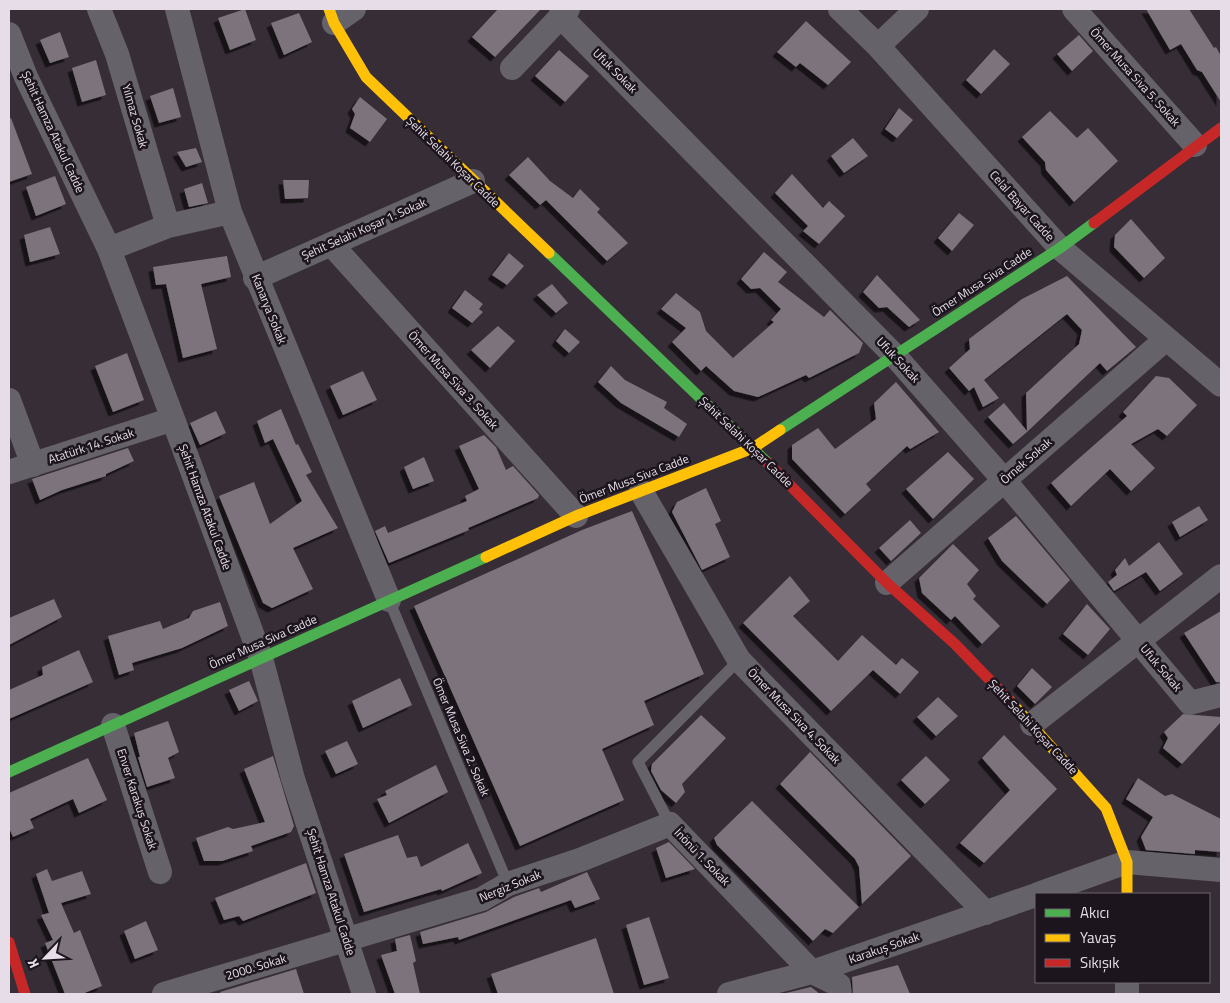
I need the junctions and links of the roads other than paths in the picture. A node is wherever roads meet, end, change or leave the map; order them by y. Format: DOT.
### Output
graph roads {
  1 [pos="99,9"];
  2 [pos="177,9"];
  3 [pos="354,9"];
  4 [pos="840,9"];
  5 [pos="917,9"];
  6 [pos="1074,9"];
  7 [pos="564,13"];
  8 [pos="332,16"];
  9 [pos="9,34"];
  10 [pos="878,46"];
  11 [pos="512,68"];
  12 [pos="17,80"];
  13 [pos="1221,128"];
  14 [pos="1196,145"];
  15 [pos="473,181"];
  16 [pos="230,212"];
  17 [pos="168,226"];
  18 [pos="331,244"];
  19 [pos="1060,248"];
  20 [pos="109,249"];
  21 [pos="255,278"];
  22 [pos="1166,339"];
  23 [pos="895,356"];
  24 [pos="1218,375"];
  25 [pos="9,400"];
  26 [pos="173,419"];
  27 [pos="753,448"];
  28 [pos="33,465"];
  29 [pos="9,472"];
  30 [pos="1004,480"];
  31 [pos="641,491"];
  32 [pos="576,516"];
  33 [pos="1221,576"];
  34 [pos="887,583"];
  35 [pos="388,600"];
  36 [pos="1139,642"];
  37 [pos="261,658"];
  38 [pos="739,660"];
  39 [pos="1221,695"];
  40 [pos="1032,724"];
  41 [pos="113,725"];
  42 [pos="9,772"];
  43 [pos="670,824"];
  44 [pos="1127,862"];
  45 [pos="1221,870"];
  46 [pos="160,872"];
  47 [pos="508,884"];
  48 [pos="1040,893"];
  49 [pos="1127,893"];
  50 [pos="1035,895"];
  51 [pos="986,912"];
  52 [pos="347,940"];
  53 [pos="9,942"];
  54 [pos="13,970"];
  55 [pos="812,972"];
  56 [pos="25,994"];
  57 [pos="164,994"];
  58 [pos="364,994"];
  59 [pos="730,994"];
  60 [pos="840,994"];
  1 -- 17 [label="street, Yılmaz Sokak"];
  2 -- 16 [label="street, Kanarya Sokak"];
  3 -- 8 [label="street"];
  4 -- 10 [label="street, Celal Bayar Cadde"];
  5 -- 10 [label="street"];
  6 -- 14 [label="street, Ömer Musa Siva 5. Sokak"];
  7 -- 11 [label="street"];
  7 -- 23 [label="street, Ufuk Sokak"];
  8 -- 15 [label="main road, Şehit Selahi Koşar Cadde"];
  9 -- 12 [label="street, Şehit Hamza Atakul Cadde"];
  10 -- 19 [label="street, Celal Bayar Cadde"];
  12 -- 20 [label="street, Şehit Hamza Atakul Cadde"];
  13 -- 14 [label="main road, Ömer Musa Siva Cadde"];
  14 -- 19 [label="main road, Ömer Musa Siva Cadde"];
  15 -- 18 [label="street, Şehit Selahi Koşar 1. Sokak"];
  15 -- 27 [label="main road, Şehit Selahi Koşar Cadde"];
  16 -- 17 [label="street"];
  16 -- 21 [label="street, Kanarya Sokak"];
  17 -- 20 [label="street"];
  18 -- 21 [label="street, Şehit Selahi Koşar 1. Sokak"];
  18 -- 32 [label="street, Ömer Musa Siva 3. Sokak"];
  19 -- 22 [label="street, Celal Bayar Cadde"];
  19 -- 23 [label="main road, Ömer Musa Siva Cadde"];
  20 -- 26 [label="street, Şehit Hamza Atakul Cadde"];
  21 -- 35 [label="street, Kanarya Sokak"];
  22 -- 24 [label="street, Celal Bayar Cadde"];
  22 -- 30 [label="street, Örnek Sokak"];
  23 -- 27 [label="main road, Ömer Musa Siva Cadde"];
  23 -- 30 [label="street, Ufuk Sokak"];
  25 -- 28 [label="street"];
  26 -- 28 [label="street, Atatürk 14. Sokak"];
  26 -- 37 [label="street, Şehit Hamza Atakul Cadde"];
  27 -- 31 [label="main road, Ömer Musa Siva Cadde"];
  27 -- 34 [label="main road, Şehit Selahi Koşar Cadde"];
  28 -- 29 [label="street, Atatürk 14. Sokak"];
  30 -- 34 [label="street, Örnek Sokak"];
  30 -- 36 [label="street, Ufuk Sokak"];
  31 -- 32 [label="main road, Ömer Musa Siva Cadde"];
  31 -- 38 [label="street, Ömer Musa Siva 4. Sokak"];
  32 -- 35 [label="main road, Ömer Musa Siva Cadde"];
  33 -- 36 [label="street"];
  34 -- 40 [label="main road, Şehit Selahi Koşar Cadde"];
  35 -- 37 [label="main road, Ömer Musa Siva Cadde"];
  35 -- 47 [label="lane, Ömer Musa Siva 2. Sokak"];
  36 -- 39 [label="street, Ufuk Sokak"];
  36 -- 40 [label="street"];
  37 -- 41 [label="main road, Ömer Musa Siva Cadde"];
  37 -- 52 [label="street, Şehit Hamza Atakul Cadde"];
  38 -- 43 [label="lane, İnönü 1. Sokak"];
  38 -- 51 [label="street, Ömer Musa Siva 4. Sokak"];
  40 -- 44 [label="main road, Şehit Selahi Koşar Cadde"];
  41 -- 42 [label="main road, Ömer Musa Siva Cadde"];
  41 -- 46 [label="street, Enver Karakuş Sokak"];
  43 -- 47 [label="street, Nergiz Sokak"];
  43 -- 55 [label="street, İnönü 1. Sokak"];
  44 -- 45 [label="street, Karakuş Sokak"];
  44 -- 48 [label="street, Karakuş Sokak"];
  44 -- 49 [label="main road, Şehit Selahi Koşar Cadde"];
  47 -- 52 [label="street, Nergiz Sokak"];
  50 -- 51 [label="street, Karakuş Sokak"];
  51 -- 55 [label="street, Karakuş Sokak"];
  52 -- 57 [label="street, 2000. Sokak"];
  52 -- 58 [label="street, Şehit Hamza Atakul Cadde"];
  53 -- 54 [label="main road"];
  54 -- 56 [label="main road"];
  55 -- 59 [label="street, Karakuş Sokak"];
  55 -- 60 [label="street, İnönü 1. Sokak"];
}
